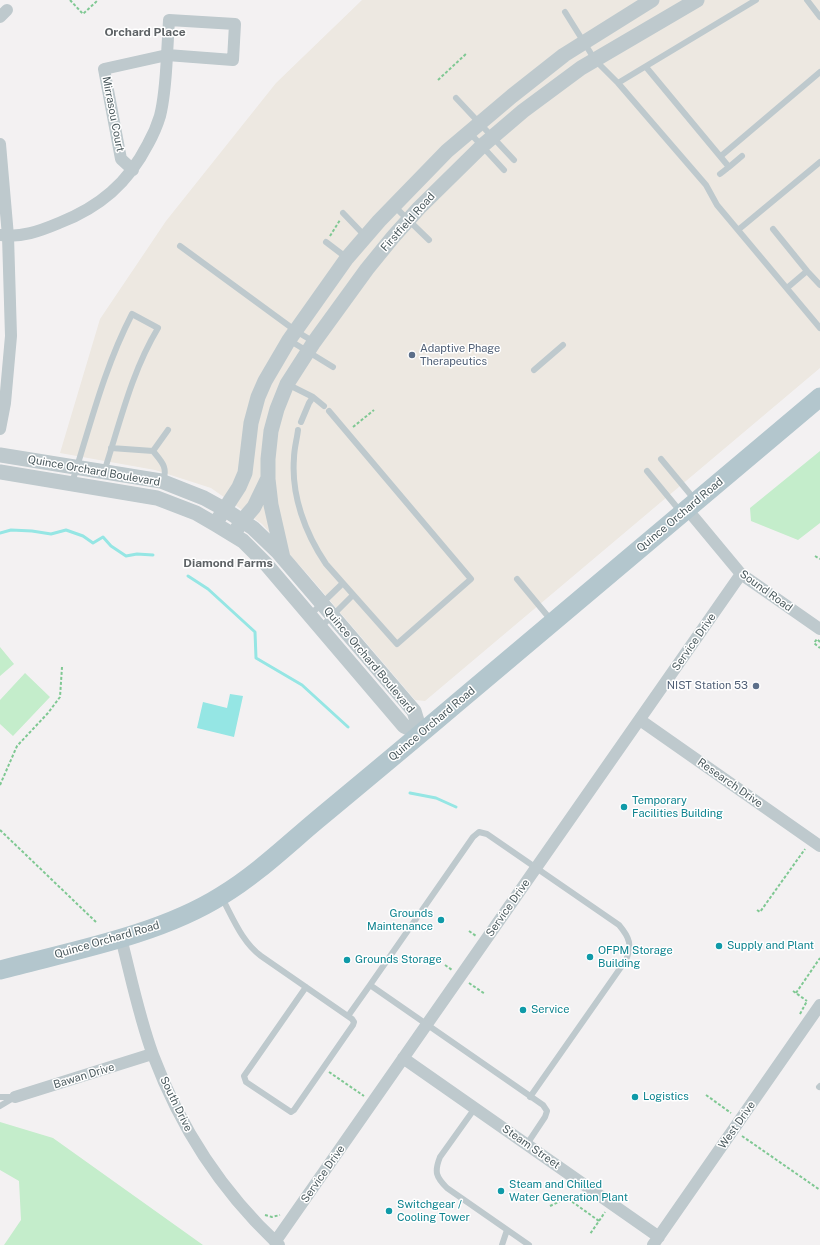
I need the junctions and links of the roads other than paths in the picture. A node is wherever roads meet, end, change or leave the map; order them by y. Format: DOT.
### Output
graph roads {
  1 [pos="652,0"];
  2 [pos="697,0"];
  3 [pos="756,0"];
  4 [pos="806,0"];
  5 [pos="565,12"];
  6 [pos="820,17"];
  7 [pos="583,41"];
  8 [pos="167,55"];
  9 [pos="595,60"];
  10 [pos="646,66"];
  11 [pos="820,72"];
  12 [pos="618,84"];
  13 [pos="456,98"];
  14 [pos="474,128"];
  15 [pos="487,141"];
  16 [pos="0,144"];
  17 [pos="721,156"];
  18 [pos="742,156"];
  19 [pos="514,160"];
  20 [pos="820,162"];
  21 [pos="729,167"];
  22 [pos="133,170"];
  23 [pos="504,170"];
  24 [pos="720,174"];
  25 [pos="394,206"];
  26 [pos="343,213"];
  27 [pos="408,220"];
  28 [pos="774,229"];
  29 [pos="738,230"];
  30 [pos="4,235"];
  31 [pos="365,236"];
  32 [pos="429,240"];
  33 [pos="326,242"];
  34 [pos="180,246"];
  35 [pos="346,258"];
  36 [pos="807,271"];
  37 [pos="820,285"];
  38 [pos="787,288"];
  39 [pos="820,328"];
  40 [pos="293,335"];
  41 [pos="563,345"];
  42 [pos="310,346"];
  43 [pos="333,367"];
  44 [pos="534,370"];
  45 [pos="287,384"];
  46 [pos="313,397"];
  47 [pos="820,398"];
  48 [pos="2,403"];
  49 [pos="324,406"];
  50 [pos="329,411"];
  51 [pos="301,422"];
  52 [pos="0,429"];
  53 [pos="168,430"];
  54 [pos="298,430"];
  55 [pos="111,448"];
  56 [pos="153,451"];
  57 [pos="0,454"];
  58 [pos="661,459"];
  59 [pos="77,467"];
  60 [pos="647,471"];
  61 [pos="0,472"];
  62 [pos="104,472"];
  63 [pos="268,478"];
  64 [pos="163,482"];
  65 [pos="72,484"];
  66 [pos="689,508"];
  67 [pos="225,510"];
  68 [pos="242,521"];
  69 [pos="215,524"];
  70 [pos="233,535"];
  71 [pos="284,559"];
  72 [pos="741,574"];
  73 [pos="518,580"];
  74 [pos="343,583"];
  75 [pos="353,595"];
  76 [pos="321,604"];
  77 [pos="309,616"];
  78 [pos="332,616"];
  79 [pos="552,621"];
  80 [pos="320,628"];
  81 [pos="820,629"];
  82 [pos="640,720"];
  83 [pos="421,734"];
  84 [pos="816,843"];
  85 [pos="536,868"];
  86 [pos="221,896"];
  87 [pos="121,938"];
  88 [pos="0,970"];
  89 [pos="370,985"];
  90 [pos="306,987"];
  91 [pos="815,1004"];
  92 [pos="348,1016"];
  93 [pos="427,1025"];
  94 [pos="152,1054"];
  95 [pos="403,1058"];
  96 [pos="0,1097"];
  97 [pos="530,1097"];
  98 [pos="15,1098"];
  99 [pos="0,1106"];
  100 [pos="475,1108"];
  101 [pos="527,1144"];
  102 [pos="507,1230"];
  103 [pos="656,1241"];
  104 [pos="277,1243"];
  105 [pos="502,1245"];
  106 [pos="528,1245"];
  1 -- 7 [label="street, Firstfield Road"];
  2 -- 9 [label="street, Firstfield Road"];
  3 -- 10 [label="lane"];
  4 -- 6 [label="lane"];
  5 -- 7 [label="lane"];
  7 -- 9 [label="lane"];
  7 -- 14 [label="street, Firstfield Road"];
  8 -- 8 [label="street"];
  8 -- 22 [label="street"];
  8 -- 22 [label="street, Mirrasou Court"];
  9 -- 12 [label="lane"];
  9 -- 15 [label="street, Firstfield Road"];
  10 -- 12 [label="lane"];
  10 -- 17 [label="lane"];
  11 -- 17 [label="lane"];
  12 -- 29 [label="lane"];
  13 -- 14 [label="lane"];
  14 -- 15 [label="lane"];
  14 -- 15 [label="lane"];
  14 -- 25 [label="street, Firstfield Road"];
  15 -- 19 [label="lane"];
  15 -- 23 [label="lane"];
  15 -- 27 [label="street, Firstfield Road"];
  16 -- 30 [label="street"];
  17 -- 21 [label="lane"];
  18 -- 21 [label="lane"];
  20 -- 29 [label="lane"];
  21 -- 24 [label="lane"];
  22 -- 30 [label="street"];
  25 -- 27 [label="lane"];
  25 -- 31 [label="street, Firstfield Road"];
  26 -- 31 [label="lane"];
  27 -- 32 [label="lane"];
  27 -- 42 [label="street, Firstfield Road"];
  28 -- 36 [label="lane"];
  29 -- 38 [label="lane"];
  30 -- 48 [label="street"];
  31 -- 35 [label="street, Firstfield Road"];
  33 -- 35 [label="lane"];
  34 -- 40 [label="lane"];
  35 -- 40 [label="street, Firstfield Road"];
  36 -- 37 [label="lane"];
  36 -- 38 [label="lane"];
  38 -- 39 [label="lane"];
  40 -- 42 [label="lane"];
  40 -- 42 [label="lane"];
  40 -- 67 [label="street, Firstfield Road"];
  41 -- 44 [label="lane"];
  42 -- 43 [label="lane"];
  42 -- 45 [label="street, Firstfield Road"];
  45 -- 46 [label="lane"];
  45 -- 63 [label="street, Firstfield Road"];
  46 -- 49 [label="lane"];
  46 -- 51 [label="lane"];
  47 -- 66 [label="main road, Quince Orchard Road"];
  48 -- 52 [label="street"];
  50 -- 75 [label="lane"];
  53 -- 56 [label="lane"];
  54 -- 74 [label="lane"];
  55 -- 56 [label="lane"];
  55 -- 59 [label="lane"];
  55 -- 62 [label="lane"];
  56 -- 64 [label="lane"];
  57 -- 59 [label="street, Quince Orchard Boulevard"];
  58 -- 66 [label="lane"];
  59 -- 62 [label="street, Quince Orchard Boulevard"];
  59 -- 65 [label="lane"];
  60 -- 66 [label="lane"];
  61 -- 65 [label="street, Quince Orchard Boulevard"];
  62 -- 64 [label="street, Quince Orchard Boulevard"];
  63 -- 68 [label="street, Firstfield Road"];
  63 -- 71 [label="street"];
  64 -- 67 [label="street, Quince Orchard Boulevard"];
  65 -- 69 [label="street, Quince Orchard Boulevard"];
  66 -- 72 [label="street, Sound Road"];
  66 -- 79 [label="main road, Quince Orchard Road"];
  67 -- 68 [label="street, Quince Orchard Boulevard"];
  67 -- 69 [label="street, Firstfield Road"];
  68 -- 70 [label="street, Firstfield Road"];
  68 -- 71 [label="street, Quince Orchard Boulevard"];
  69 -- 70 [label="street, Quince Orchard Boulevard"];
  70 -- 77 [label="street, Quince Orchard Boulevard"];
  71 -- 76 [label="street, Quince Orchard Boulevard"];
  72 -- 81 [label="street, Sound Road"];
  72 -- 82 [label="street, Service Drive"];
  73 -- 79 [label="lane"];
  74 -- 75 [label="lane"];
  74 -- 76 [label="lane"];
  75 -- 78 [label="lane"];
  76 -- 77 [label="lane"];
  76 -- 78 [label="street, Quince Orchard Boulevard"];
  77 -- 80 [label="street, Quince Orchard Boulevard"];
  78 -- 80 [label="lane"];
  78 -- 83 [label="street, Quince Orchard Boulevard"];
  79 -- 83 [label="main road, Quince Orchard Road"];
  80 -- 83 [label="street, Quince Orchard Boulevard"];
  82 -- 84 [label="street, Research Drive"];
  82 -- 85 [label="street, Service Drive"];
  83 -- 86 [label="main road, Quince Orchard Road"];
  85 -- 89 [label="lane"];
  85 -- 93 [label="street, Service Drive"];
  85 -- 97 [label="lane"];
  86 -- 87 [label="main road, Quince Orchard Road"];
  86 -- 90 [label="lane"];
  87 -- 88 [label="main road, Quince Orchard Road"];
  87 -- 94 [label="street, South Drive"];
  89 -- 92 [label="lane"];
  89 -- 93 [label="lane"];
  90 -- 92 [label="lane"];
  90 -- 92 [label="lane"];
  91 -- 103 [label="street, West Drive"];
  93 -- 95 [label="street, Service Drive"];
  93 -- 97 [label="lane"];
  94 -- 98 [label="street, Bawan Drive"];
  94 -- 104 [label="street, South Drive"];
  95 -- 100 [label="street, Steam Street"];
  95 -- 104 [label="street, Service Drive"];
  96 -- 98 [label="lane"];
  97 -- 101 [label="lane"];
  98 -- 99 [label="lane"];
  100 -- 101 [label="street, Steam Street"];
  100 -- 102 [label="lane"];
  101 -- 103 [label="street, Steam Street"];
  102 -- 105 [label="lane"];
  102 -- 106 [label="lane"];
}
